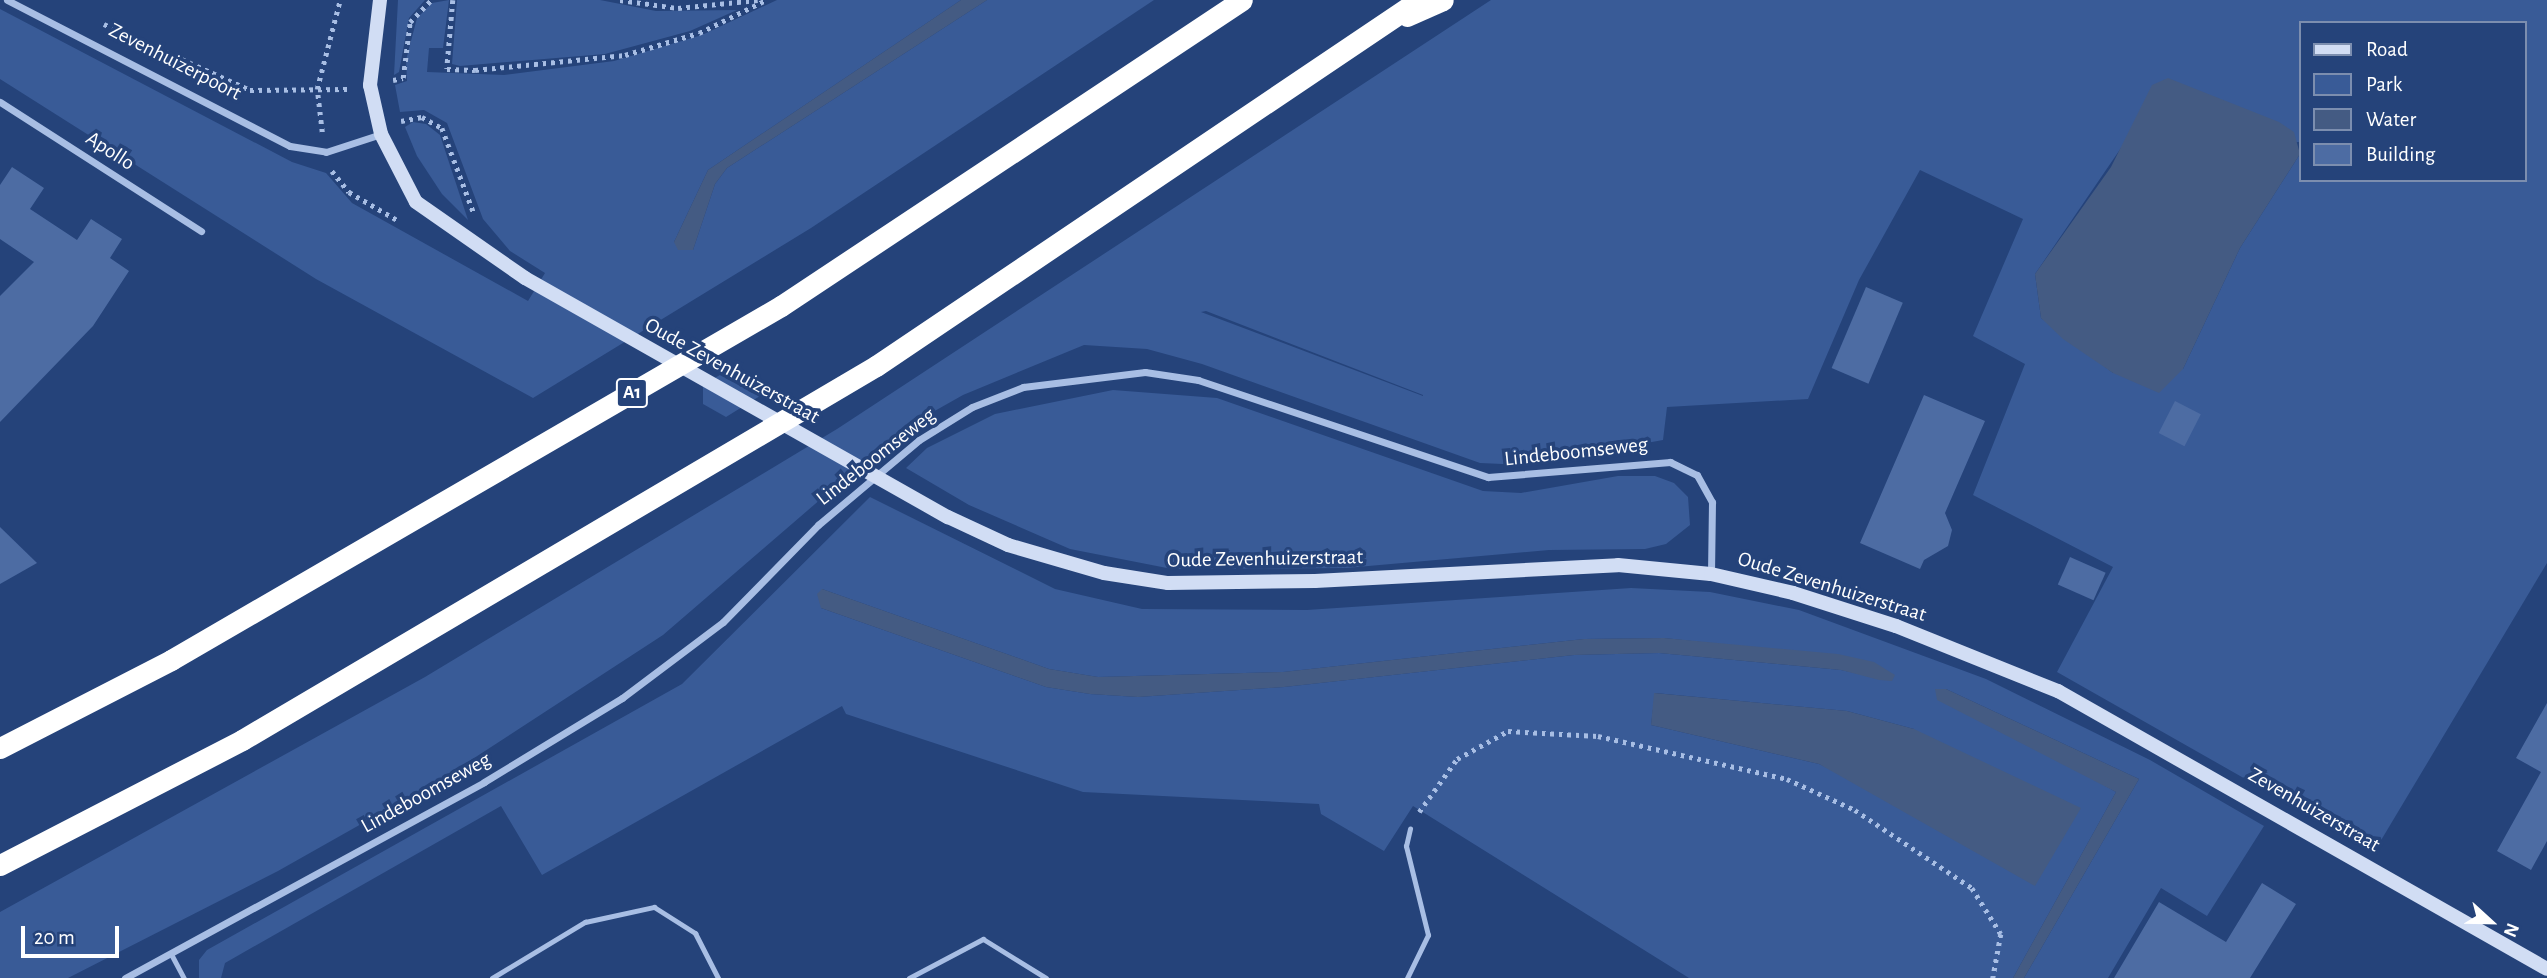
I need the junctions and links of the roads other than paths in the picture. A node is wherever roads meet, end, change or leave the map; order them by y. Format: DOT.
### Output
graph roads {
  1 [pos="8,0"];
  2 [pos="380,0"];
  3 [pos="1242,0"];
  4 [pos="1419,0"];
  5 [pos="1443,0"];
  6 [pos="1382,26"];
  7 [pos="0,102"];
  8 [pos="381,134"];
  9 [pos="201,231"];
  10 [pos="1711,574"];
  11 [pos="2058,691"];
  12 [pos="0,748"];
  13 [pos="1410,828"];
  14 [pos="0,865"];
  15 [pos="172,954"];
  16 [pos="2547,969"];
  17 [pos="125,978"];
  18 [pos="184,978"];
  19 [pos="492,978"];
  20 [pos="718,978"];
  21 [pos="909,978"];
  22 [pos="1045,978"];
  23 [pos="1407,978"];
  1 -- 8 [label="street, Zevenhuizerpoort"];
  2 -- 8 [label="street"];
  3 -- 12 [label="highway, A1"];
  4 -- 6 [label="highway"];
  5 -- 6 [label="highway"];
  6 -- 14 [label="highway"];
  7 -- 9 [label="street, Apollo"];
  8 -- 10 [label="street, Oude Zevenhuizerstraat"];
  10 -- 11 [label="street, Oude Zevenhuizerstraat"];
  10 -- 15 [label="street, Lindeboomseweg"];
  11 -- 16 [label="street, Zevenhuizerstraat"];
  13 -- 23 [label="lane"];
  15 -- 17 [label="street, Lindeboomseweg"];
  15 -- 18 [label="lane"];
  19 -- 20 [label="lane"];
  21 -- 22 [label="lane"];
}
